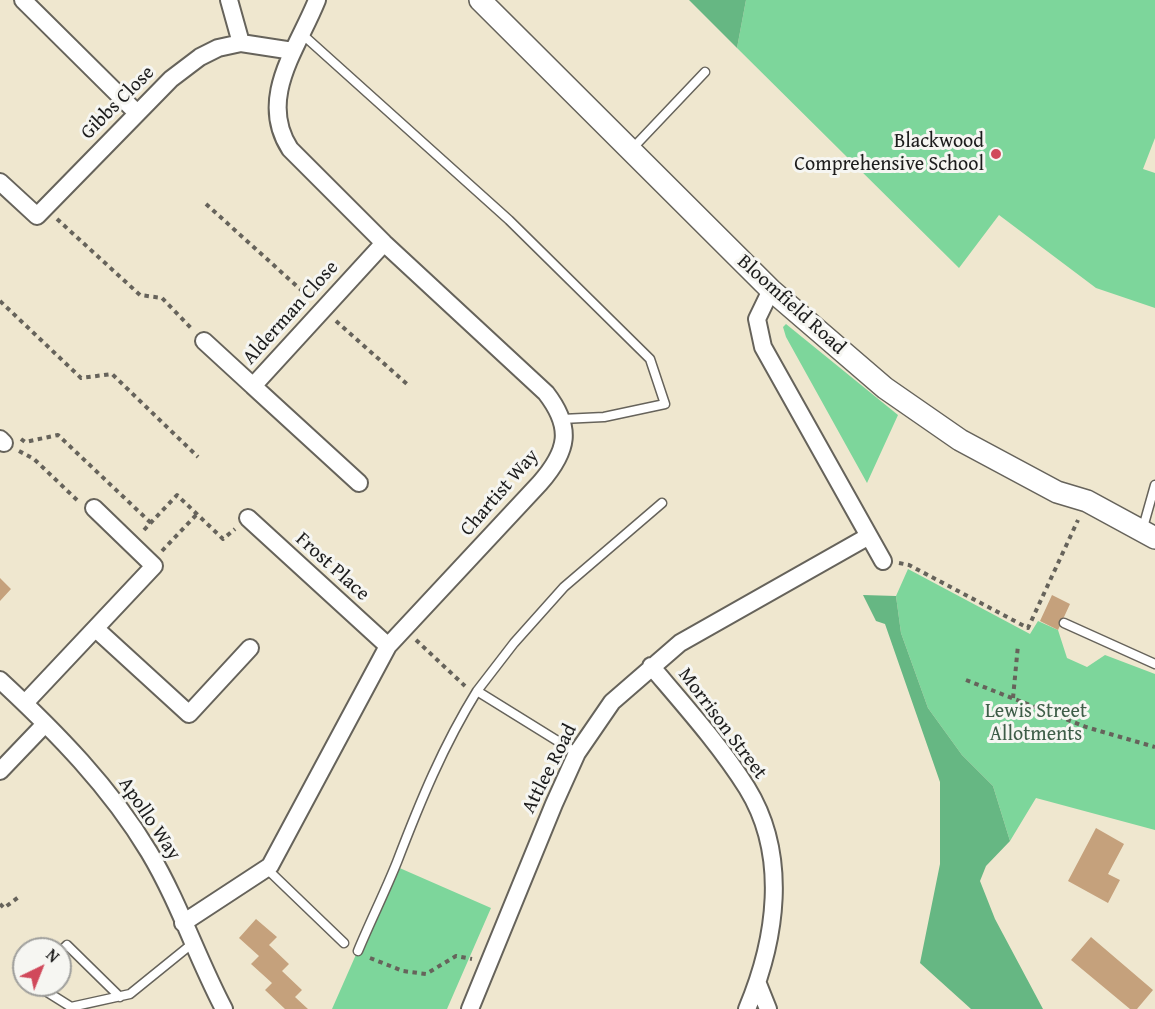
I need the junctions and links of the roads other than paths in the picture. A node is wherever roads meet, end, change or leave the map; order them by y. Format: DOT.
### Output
graph roads {
  1 [pos="23,0"];
  2 [pos="229,0"];
  3 [pos="318,0"];
  4 [pos="480,0"];
  5 [pos="302,34"];
  6 [pos="241,43"];
  7 [pos="293,51"];
  8 [pos="705,72"];
  9 [pos="137,113"];
  10 [pos="630,152"];
  11 [pos="0,182"];
  12 [pos="384,243"];
  13 [pos="771,290"];
  14 [pos="204,341"];
  15 [pos="253,386"];
  16 [pos="562,419"];
  17 [pos="359,483"];
  18 [pos="1155,485"];
  19 [pos="662,504"];
  20 [pos="94,508"];
  21 [pos="248,518"];
  22 [pos="1148,535"];
  23 [pos="869,536"];
  24 [pos="883,561"];
  25 [pos="1064,623"];
  26 [pos="96,629"];
  27 [pos="388,646"];
  28 [pos="250,648"];
  29 [pos="1155,664"];
  30 [pos="651,666"];
  31 [pos="0,680"];
  32 [pos="477,691"];
  33 [pos="25,703"];
  34 [pos="45,724"];
  35 [pos="578,753"];
  36 [pos="0,771"];
  37 [pos="266,868"];
  38 [pos="183,923"];
  39 [pos="193,943"];
  40 [pos="344,943"];
  41 [pos="72,950"];
  42 [pos="358,951"];
  43 [pos="758,984"];
  44 [pos="55,997"];
  45 [pos="120,997"];
  46 [pos="224,1009"];
  47 [pos="470,1009"];
  48 [pos="747,1009"];
  49 [pos="768,1009"];
  1 -- 9 [label="street"];
  2 -- 6 [label="street"];
  3 -- 5 [label="street"];
  4 -- 10 [label="street, Bloomfield Road"];
  5 -- 7 [label="street"];
  5 -- 16 [label="lane"];
  6 -- 7 [label="street, Gibbs Close"];
  6 -- 9 [label="street, Gibbs Close"];
  7 -- 12 [label="street"];
  8 -- 10 [label="lane"];
  9 -- 11 [label="street, Gibbs Close"];
  10 -- 13 [label="street, Bloomfield Road"];
  12 -- 15 [label="street, Alderman Close"];
  12 -- 16 [label="street"];
  13 -- 22 [label="street, Bloomfield Road"];
  13 -- 23 [label="street"];
  14 -- 15 [label="street"];
  15 -- 17 [label="street, Alderman Close"];
  16 -- 27 [label="street, Chartist Way"];
  18 -- 22 [label="lane"];
  19 -- 32 [label="lane"];
  20 -- 26 [label="street"];
  21 -- 27 [label="street, Frost Place"];
  23 -- 24 [label="street"];
  23 -- 30 [label="street, Attlee Road"];
  25 -- 29 [label="lane"];
  26 -- 28 [label="street"];
  26 -- 33 [label="street"];
  27 -- 37 [label="street, Chartist Way"];
  30 -- 35 [label="street, Attlee Road"];
  30 -- 43 [label="street, Morrison Street"];
  31 -- 33 [label="street, Apollo Way"];
  32 -- 35 [label="lane"];
  32 -- 42 [label="lane"];
  33 -- 34 [label="street, Apollo Way"];
  34 -- 36 [label="street"];
  34 -- 38 [label="street, Apollo Way"];
  35 -- 47 [label="street, Attlee Road"];
  37 -- 38 [label="street, Chartist Way"];
  37 -- 40 [label="lane"];
  38 -- 39 [label="street, Apollo Way"];
  39 -- 45 [label="lane"];
  39 -- 46 [label="street, Apollo Way"];
  41 -- 45 [label="lane"];
  43 -- 48 [label="street, Morrison Street"];
  43 -- 49 [label="street"];
  44 -- 45 [label="lane"];
}
